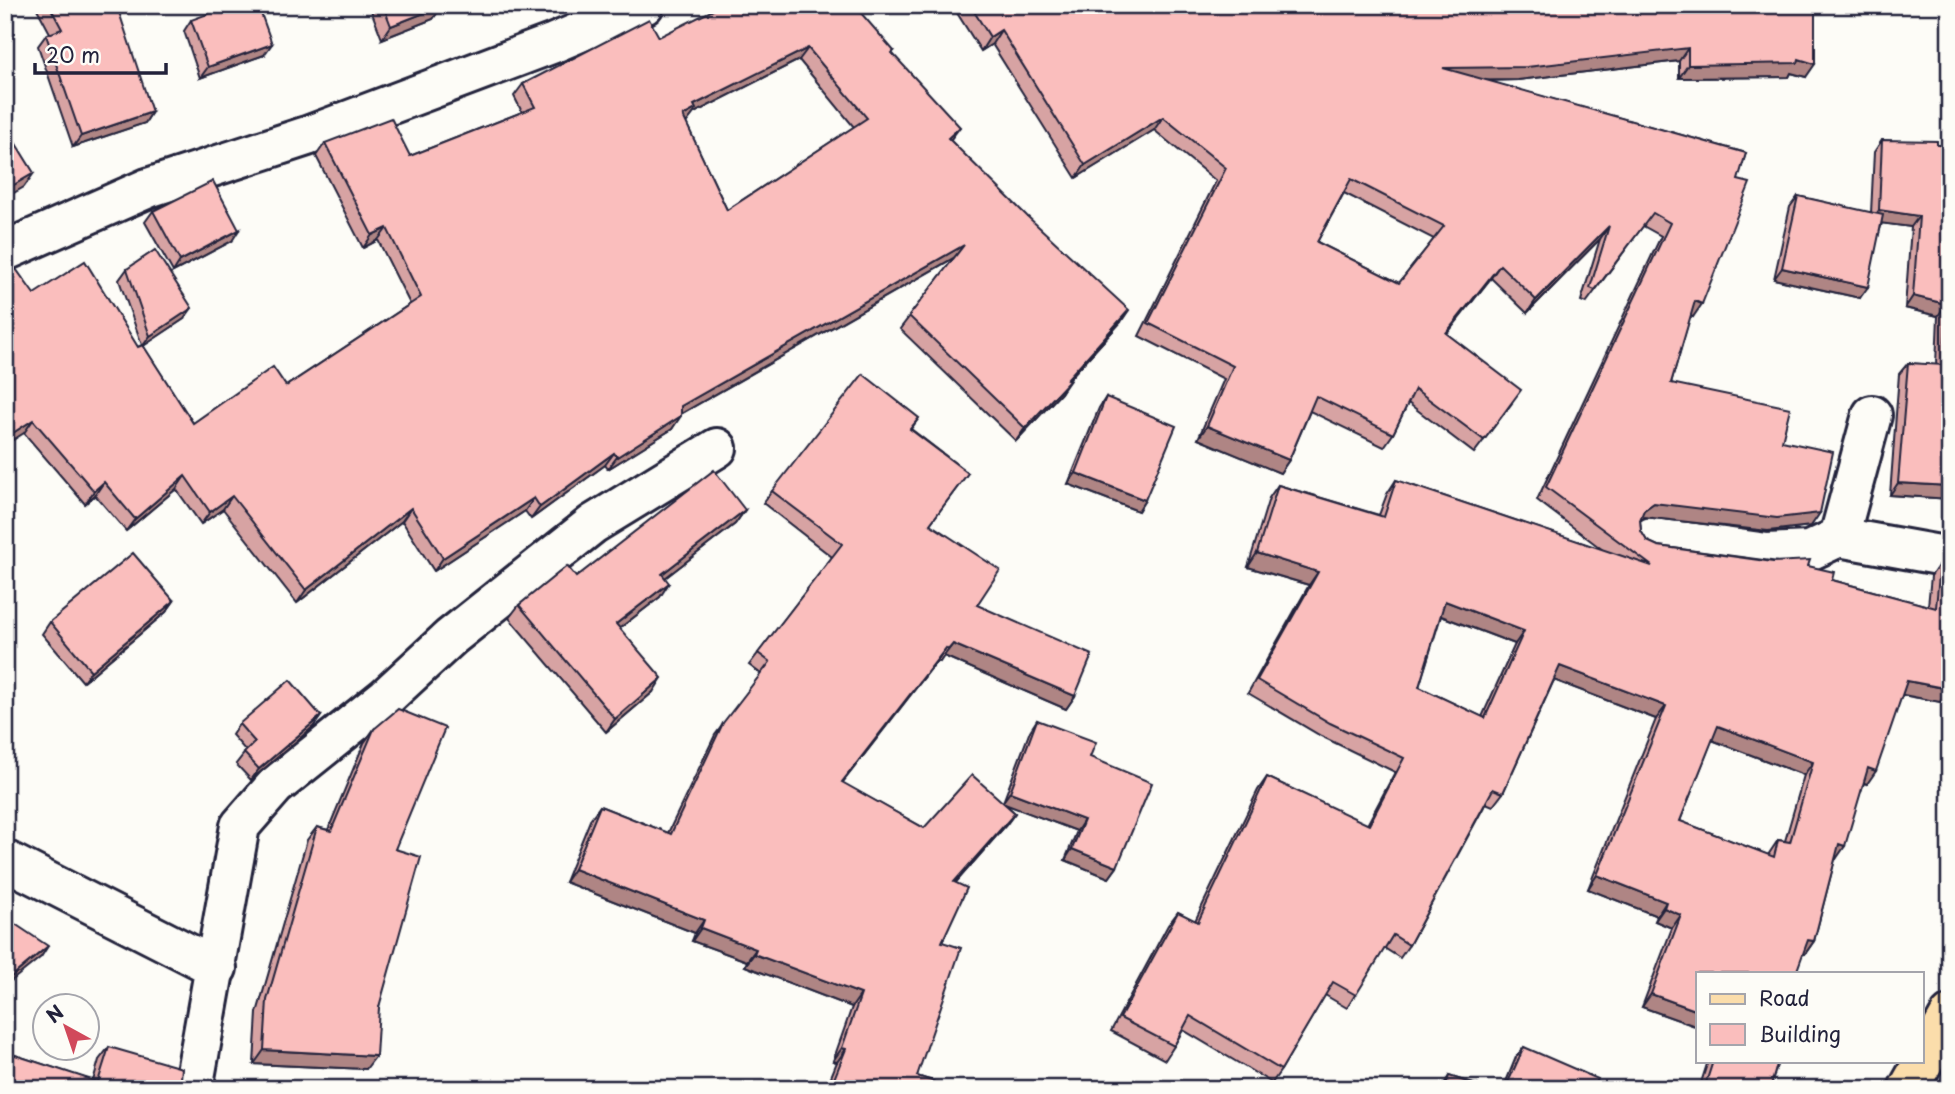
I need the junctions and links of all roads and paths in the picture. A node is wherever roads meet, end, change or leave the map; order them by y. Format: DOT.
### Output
graph roads {
  1 [pos="644,5"];
  2 [pos="5,251"];
  3 [pos="1872,415"];
  4 [pos="718,447"];
  5 [pos="1652,537"];
  6 [pos="1839,537"];
  7 [pos="1950,557"];
  8 [pos="5,860"];
  9 [pos="216,968"];
  10 [pos="1950,1015"];
  11 [pos="1924,1061"];
  12 [pos="1923,1062"];
  13 [pos="193,1089"];
  14 [pos="1908,1089"];
  1 -- 2 [label="street"];
  3 -- 6 [label="street"];
  4 -- 9 [label="street"];
  5 -- 6 [label="street"];
  6 -- 7 [label="street"];
  8 -- 9 [label="street"];
  9 -- 13 [label="street"];
  10 -- 11 [label="main road"];
  12 -- 14 [label="main road"];
}
